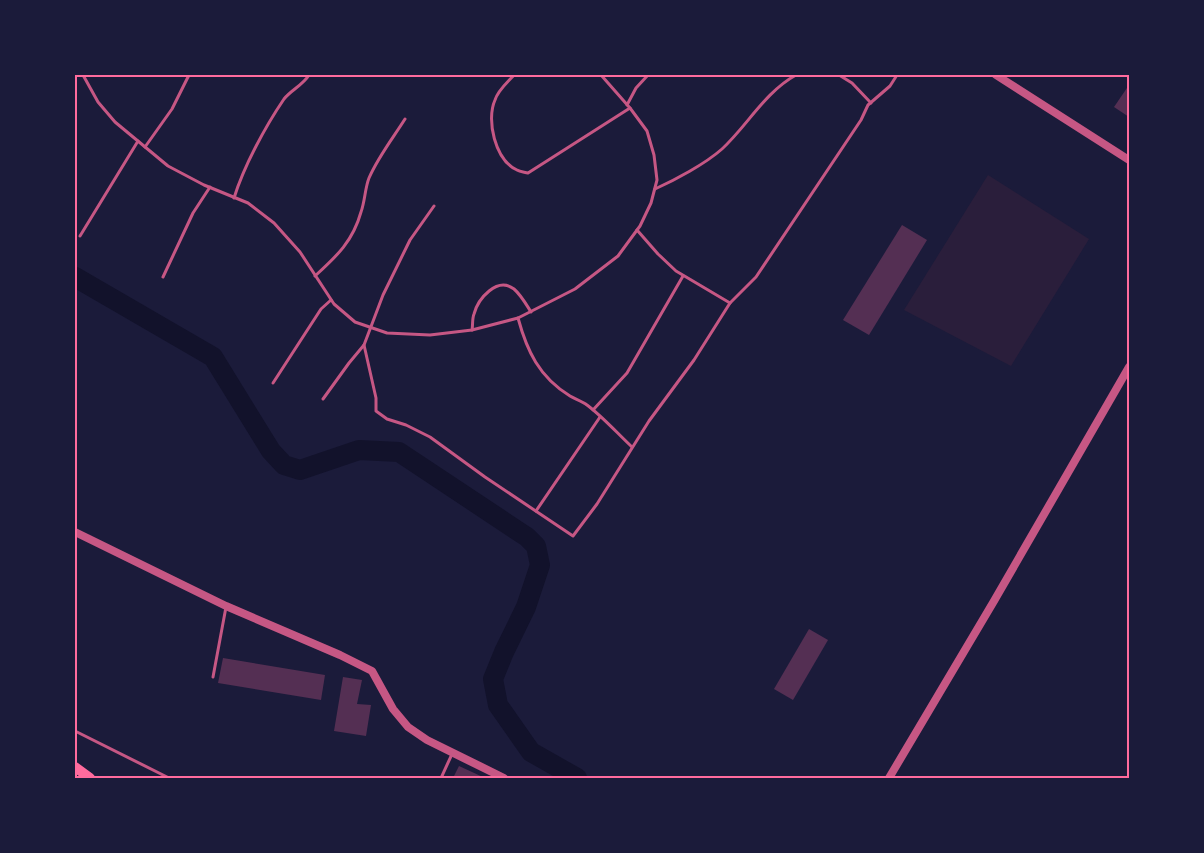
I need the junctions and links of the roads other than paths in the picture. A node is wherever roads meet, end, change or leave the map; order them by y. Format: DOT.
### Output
graph roads {
  1 [pos="83,75"];
  2 [pos="189,75"];
  3 [pos="310,75"];
  4 [pos="514,75"];
  5 [pos="602,75"];
  6 [pos="648,75"];
  7 [pos="796,75"];
  8 [pos="839,75"];
  9 [pos="897,75"];
  10 [pos="996,75"];
  11 [pos="871,103"];
  12 [pos="629,106"];
  13 [pos="405,119"];
  14 [pos="138,141"];
  15 [pos="145,147"];
  16 [pos="1129,160"];
  17 [pos="210,187"];
  18 [pos="655,189"];
  19 [pos="234,198"];
  20 [pos="434,206"];
  21 [pos="637,230"];
  22 [pos="80,236"];
  23 [pos="315,276"];
  24 [pos="683,276"];
  25 [pos="163,277"];
  26 [pos="331,300"];
  27 [pos="730,303"];
  28 [pos="531,312"];
  29 [pos="518,318"];
  30 [pos="370,327"];
  31 [pos="472,330"];
  32 [pos="364,346"];
  33 [pos="1129,367"];
  34 [pos="273,383"];
  35 [pos="323,398"];
  36 [pos="593,410"];
  37 [pos="600,417"];
  38 [pos="632,447"];
  39 [pos="536,511"];
  40 [pos="75,532"];
  41 [pos="226,606"];
  42 [pos="213,677"];
  43 [pos="75,731"];
  44 [pos="452,753"];
  45 [pos="75,766"];
  46 [pos="90,778"];
  47 [pos="169,778"];
  48 [pos="441,778"];
  49 [pos="504,778"];
  50 [pos="889,778"];
  1 -- 14 [label="lane"];
  2 -- 15 [label="lane"];
  3 -- 19 [label="lane"];
  4 -- 12 [label="lane"];
  5 -- 12 [label="lane"];
  6 -- 12 [label="lane"];
  7 -- 18 [label="lane"];
  8 -- 11 [label="lane"];
  9 -- 11 [label="lane"];
  10 -- 16 [label="street"];
  11 -- 27 [label="lane"];
  12 -- 18 [label="lane"];
  13 -- 23 [label="lane"];
  14 -- 15 [label="lane"];
  14 -- 22 [label="lane"];
  15 -- 17 [label="lane"];
  17 -- 19 [label="lane"];
  17 -- 25 [label="lane"];
  18 -- 21 [label="lane"];
  19 -- 23 [label="lane"];
  20 -- 30 [label="lane"];
  21 -- 24 [label="lane"];
  21 -- 28 [label="lane"];
  23 -- 26 [label="lane"];
  24 -- 27 [label="lane"];
  24 -- 36 [label="lane"];
  26 -- 30 [label="lane"];
  26 -- 34 [label="lane"];
  27 -- 38 [label="lane"];
  28 -- 29 [label="lane"];
  28 -- 31 [label="lane"];
  29 -- 31 [label="lane"];
  29 -- 36 [label="lane"];
  30 -- 31 [label="lane"];
  30 -- 32 [label="lane"];
  32 -- 35 [label="lane"];
  32 -- 39 [label="lane"];
  33 -- 50 [label="street"];
  36 -- 37 [label="lane"];
  37 -- 38 [label="lane"];
  37 -- 39 [label="lane"];
  38 -- 39 [label="lane"];
  40 -- 41 [label="street"];
  41 -- 42 [label="lane"];
  41 -- 44 [label="street"];
  43 -- 47 [label="lane"];
  44 -- 48 [label="lane"];
  44 -- 49 [label="street"];
  45 -- 46 [label="highway"];
}
